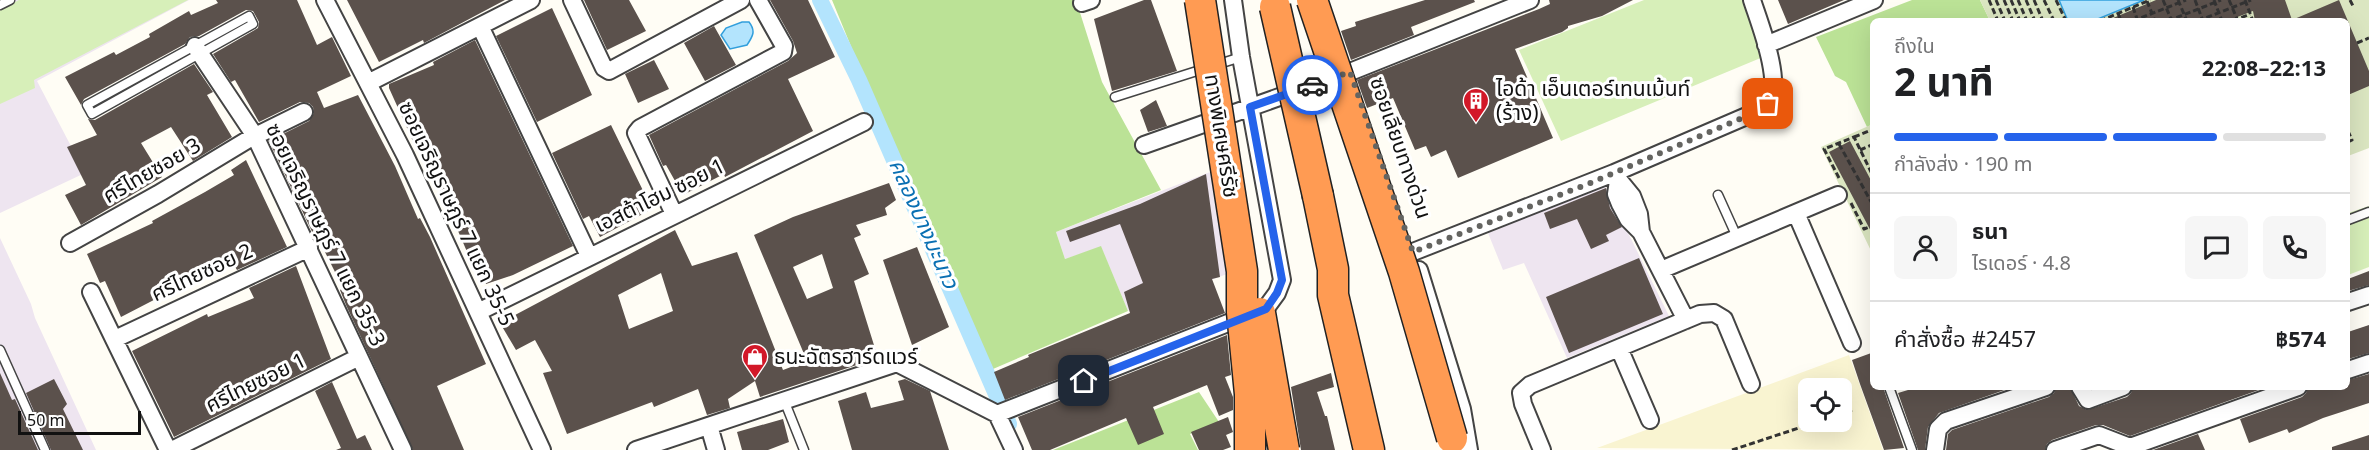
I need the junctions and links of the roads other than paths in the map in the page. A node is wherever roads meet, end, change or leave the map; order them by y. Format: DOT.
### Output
graph roads {
  1 [pos="10,0"];
  2 [pos="325,0"];
  3 [pos="531,0"];
  4 [pos="572,0"];
  5 [pos="741,0"];
  6 [pos="758,0"];
  7 [pos="1200,0"];
  8 [pos="1233,0"];
  9 [pos="1274,0"];
  10 [pos="1311,0"];
  11 [pos="1324,0"];
  12 [pos="1530,0"];
  13 [pos="1752,0"];
  14 [pos="1874,0"];
  15 [pos="0,5"];
  16 [pos="480,26"];
  17 [pos="1766,45"];
  18 [pos="198,49"];
  19 [pos="1241,57"];
  20 [pos="1350,72"];
  21 [pos="368,83"];
  22 [pos="1115,97"];
  23 [pos="1250,107"];
  24 [pos="304,112"];
  25 [pos="864,122"];
  26 [pos="255,136"];
  27 [pos="1144,145"];
  28 [pos="1616,177"];
  29 [pos="1842,191"];
  30 [pos="1718,195"];
  31 [pos="2369,212"];
  32 [pos="1796,213"];
  33 [pos="674,214"];
  34 [pos="2350,219"];
  35 [pos="1737,237"];
  36 [pos="70,243"];
  37 [pos="309,248"];
  38 [pos="1413,252"];
  39 [pos="589,256"];
  40 [pos="1333,269"];
  41 [pos="1661,270"];
  42 [pos="1242,272"];
  43 [pos="91,292"];
  44 [pos="2369,295"];
  45 [pos="2350,301"];
  46 [pos="478,312"];
  47 [pos="1686,320"];
  48 [pos="1328,325"];
  49 [pos="115,339"];
  50 [pos="1852,343"];
  51 [pos="1619,348"];
  52 [pos="0,350"];
  53 [pos="359,357"];
  54 [pos="2369,363"];
  55 [pos="2350,369"];
  56 [pos="1751,384"];
  57 [pos="1890,390"];
  58 [pos="2037,390"];
  59 [pos="2082,390"];
  60 [pos="2116,390"];
  61 [pos="2290,390"];
  62 [pos="784,400"];
  63 [pos="1003,412"];
  64 [pos="1650,420"];
  65 [pos="709,426"];
  66 [pos="1458,446"];
  67 [pos="45,450"];
  68 [pos="169,450"];
  69 [pos="403,450"];
  70 [pos="542,450"];
  71 [pos="636,450"];
  72 [pos="716,450"];
  73 [pos="804,450"];
  74 [pos="1014,450"];
  75 [pos="1250,450"];
  76 [pos="1284,450"];
  77 [pos="1355,450"];
  78 [pos="1369,450"];
  79 [pos="1388,450"];
  80 [pos="1542,450"];
  81 [pos="1912,450"];
  82 [pos="1935,450"];
  83 [pos="2055,450"];
  1 -- 15 [label="lane"];
  2 -- 21 [label="street, ซอยเจริญราษฎร์ 7 แยก 35-5"];
  3 -- 16 [label="street"];
  4 -- 5 [label="street"];
  6 -- 33 [label="street"];
  7 -- 42 [label="highway, ทางพิเศษศรีรัช, bridge"];
  8 -- 19 [label="street"];
  9 -- 40 [label="highway, bridge"];
  10 -- 66 [label="highway, bridge"];
  11 -- 20 [label="street, ซอยเลียบทางด่วน"];
  12 -- 20 [label="street"];
  13 -- 17 [label="street"];
  14 -- 17 [label="street"];
  16 -- 21 [label="street"];
  16 -- 39 [label="street"];
  17 -- 28 [label="street"];
  18 -- 18 [label="lane"];
  18 -- 18 [label="lane"];
  18 -- 26 [label="street, ซอยเจริญราษฎร์ 7 แยก 35-3"];
  19 -- 22 [label="lane"];
  19 -- 23 [label="street"];
  20 -- 23 [label="street"];
  20 -- 38 [label="street, ซอยเลียบทางด่วน"];
  21 -- 46 [label="street, ซอยเจริญราษฎร์ 7 แยก 35-5"];
  23 -- 27 [label="street"];
  23 -- 63 [label="street"];
  24 -- 26 [label="street, ศรีไทยซอย 3"];
  25 -- 33 [label="street, เอสต้าโฮม ซอย 1"];
  26 -- 36 [label="street, ศรีไทยซอย 3"];
  26 -- 37 [label="street, ซอยเจริญราษฎร์ 7 แยก 35-3"];
  28 -- 38 [label="street"];
  28 -- 41 [label="street"];
  29 -- 32 [label="street"];
  30 -- 35 [label="lane"];
  31 -- 34 [label="lane"];
  32 -- 35 [label="street"];
  32 -- 50 [label="street"];
  33 -- 39 [label="street, เอสต้าโฮม ซอย 1"];
  35 -- 41 [label="street"];
  37 -- 49 [label="street, ศรีไทยซอย 2"];
  37 -- 53 [label="street, ซอยเจริญราษฎร์ 7 แยก 35-3"];
  38 -- 66 [label="street, ซอยเลียบทางด่วน"];
  39 -- 46 [label="street, เอสต้าโฮม ซอย 1"];
  40 -- 78 [label="highway"];
  40 -- 79 [label="highway"];
  41 -- 47 [label="street"];
  42 -- 75 [label="highway, bridge"];
  42 -- 76 [label="highway, bridge"];
  43 -- 49 [label="street"];
  44 -- 45 [label="street"];
  46 -- 70 [label="street, ซอยเจริญราษฎร์ 7 แยก 35-5"];
  47 -- 51 [label="street"];
  47 -- 56 [label="street"];
  48 -- 77 [label="street"];
  49 -- 68 [label="street"];
  51 -- 64 [label="street"];
  51 -- 80 [label="street"];
  52 -- 67 [label="lane"];
  53 -- 68 [label="street, ศรีไทยซอย 1"];
  53 -- 69 [label="street, ซอยเจริญราษฎร์ 7 แยก 35-3"];
  54 -- 55 [label="street"];
  57 -- 81 [label="lane"];
  58 -- 82 [label="street"];
  59 -- 60 [label="street"];
  61 -- 83 [label="street"];
  62 -- 63 [label="street"];
  62 -- 65 [label="street"];
  62 -- 73 [label="lane"];
  63 -- 74 [label="street"];
  65 -- 71 [label="street"];
  65 -- 72 [label="street"];
}
